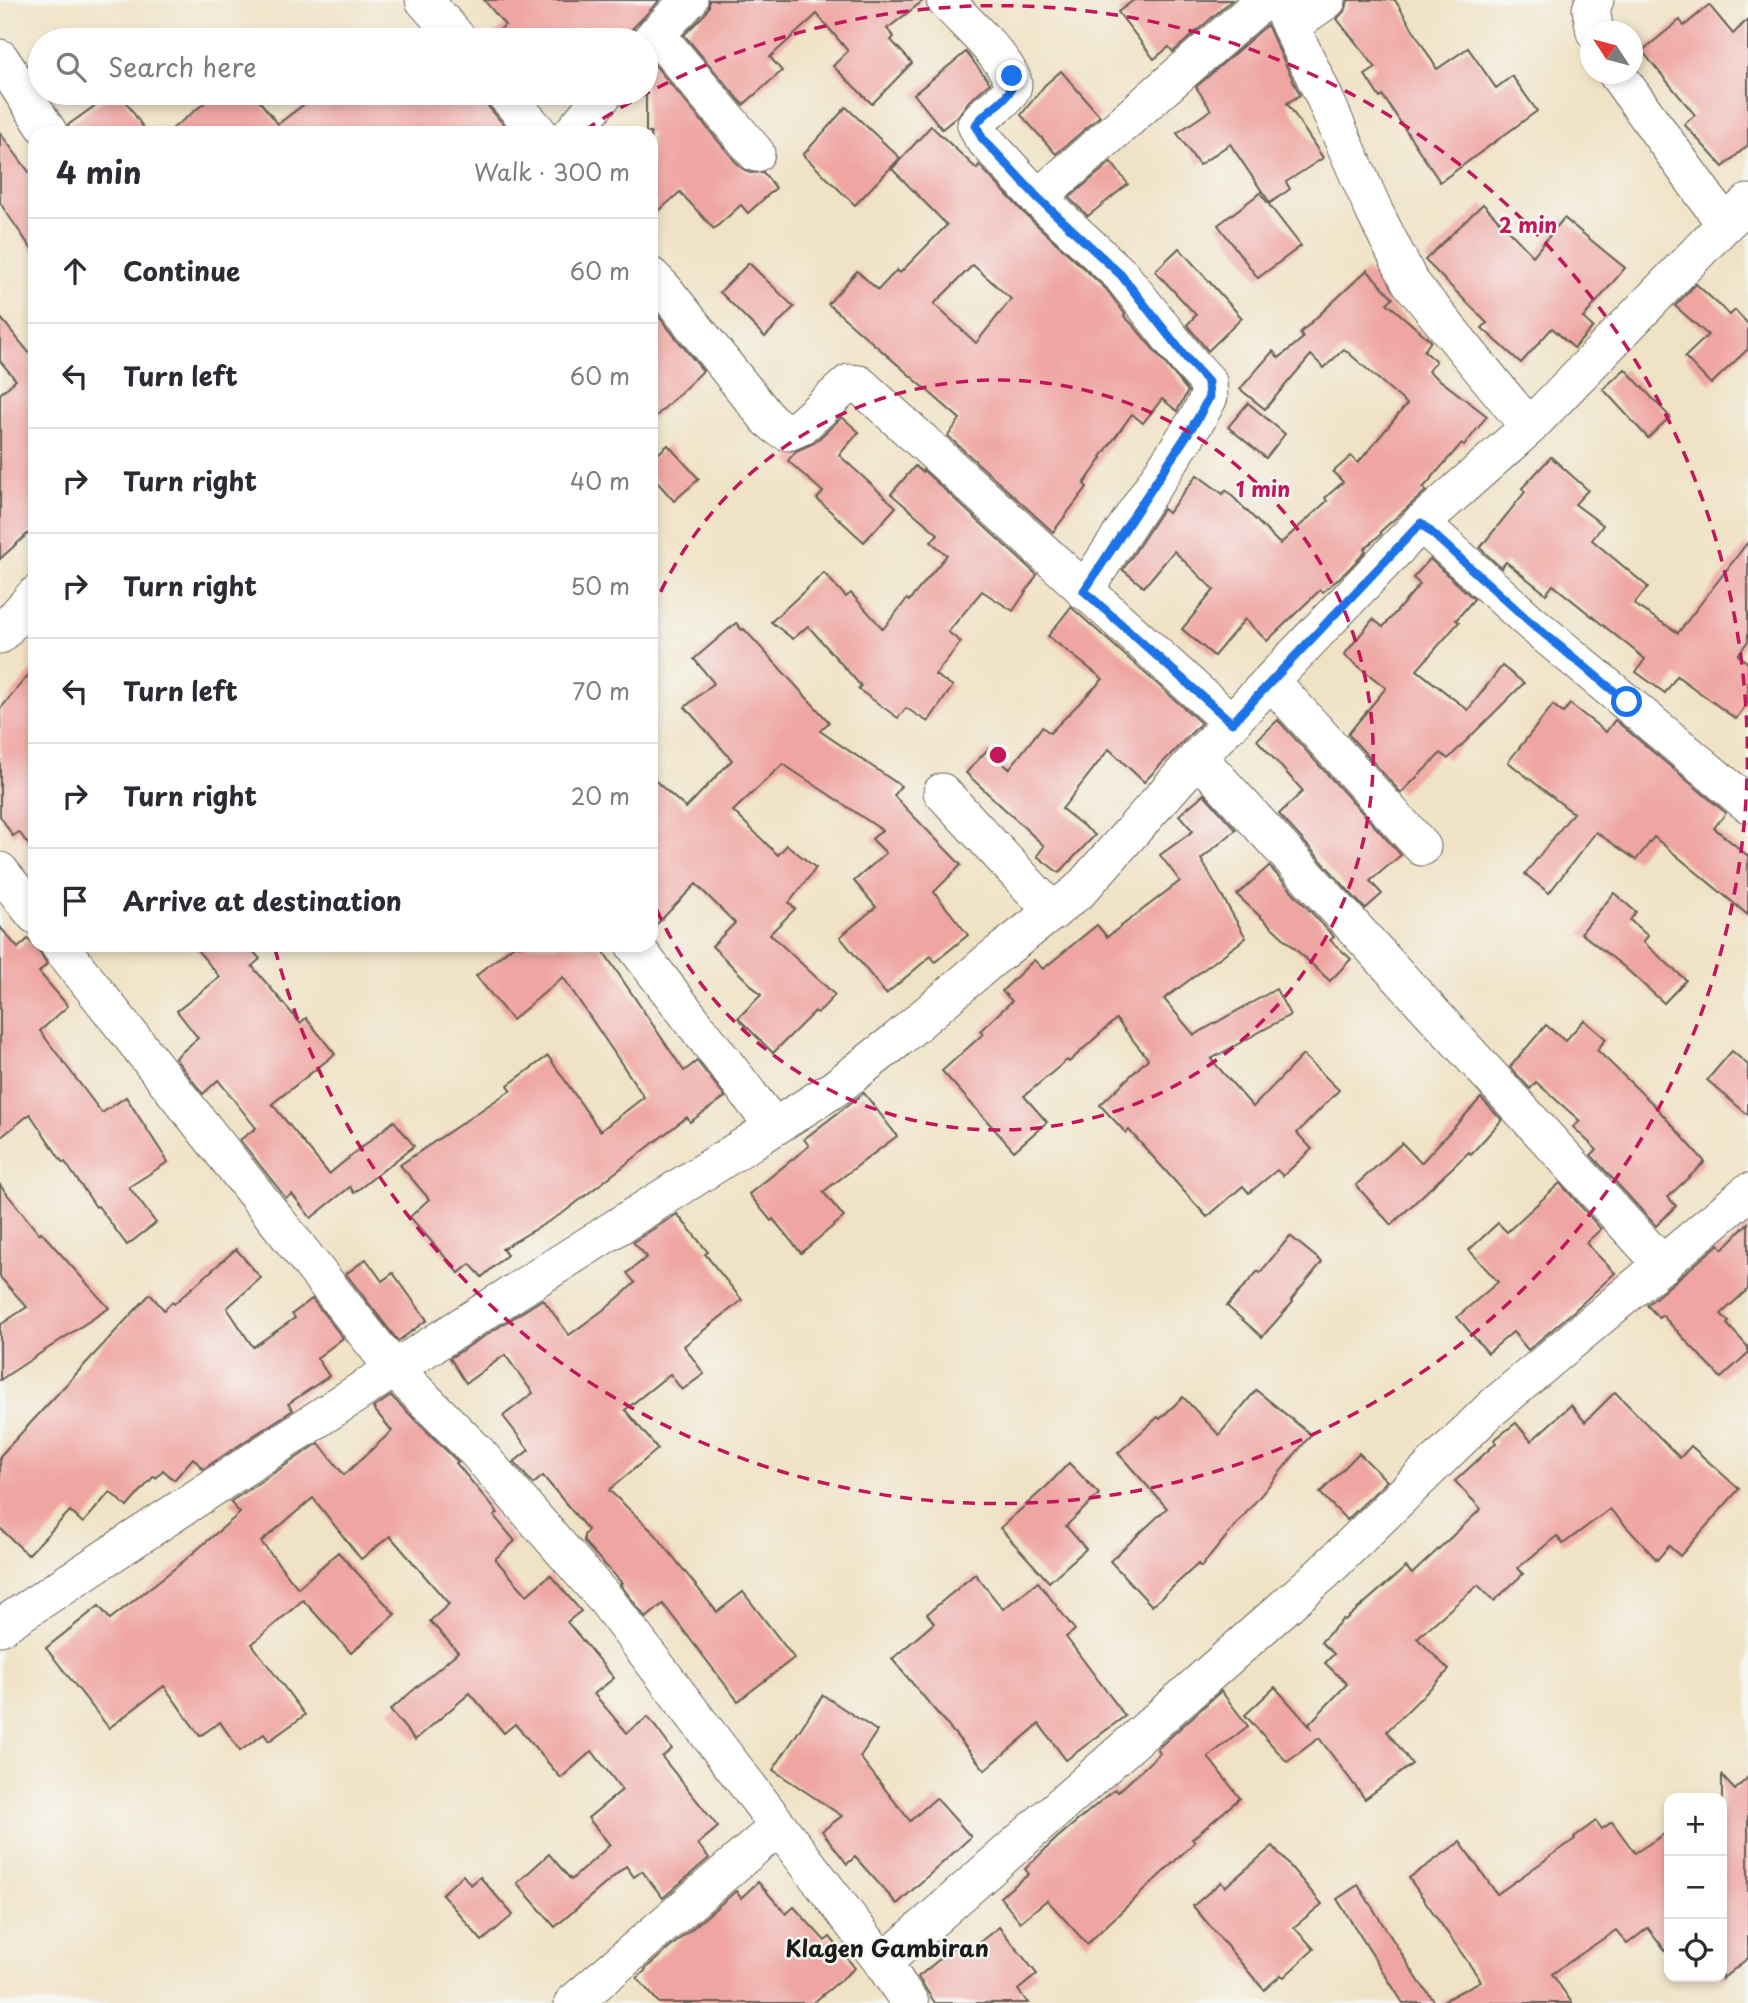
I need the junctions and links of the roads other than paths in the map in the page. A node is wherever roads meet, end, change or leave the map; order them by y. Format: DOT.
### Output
graph roads {
  1 [pos="424,0"];
  2 [pos="945,0"];
  3 [pos="1264,0"];
  4 [pos="1327,0"];
  5 [pos="1595,0"];
  6 [pos="1284,13"];
  7 [pos="662,20"];
  8 [pos="1593,21"];
  9 [pos="448,28"];
  10 [pos="0,58"];
  11 [pos="1626,84"];
  12 [pos="28,101"];
  13 [pos="31,105"];
  14 [pos="514,105"];
  15 [pos="595,105"];
  16 [pos="44,126"];
  17 [pos="533,126"];
  18 [pos="578,126"];
  19 [pos="756,153"];
  20 [pos="1038,198"];
  21 [pos="1737,213"];
  22 [pos="658,283"];
  23 [pos="1529,427"];
  24 [pos="1421,523"];
  25 [pos="1084,591"];
  26 [pos="28,603"];
  27 [pos="0,635"];
  28 [pos="1271,681"];
  29 [pos="1232,723"];
  30 [pos="1198,757"];
  31 [pos="942,792"];
  32 [pos="1748,804"];
  33 [pos="1422,848"];
  34 [pos="0,871"];
  35 [pos="28,906"];
  36 [pos="1053,912"];
  37 [pos="65,952"];
  38 [pos="639,952"];
  39 [pos="774,1127"];
  40 [pos="1748,1192"];
  41 [pos="1663,1265"];
  42 [pos="394,1369"];
  43 [pos="0,1628"];
  44 [pos="779,1827"];
  45 [pos="883,1963"];
  46 [pos="573,2003"];
  47 [pos="910,2003"];
  1 -- 9 [label="street"];
  2 -- 20 [label="street"];
  3 -- 20 [label="street"];
  4 -- 6 [label="street"];
  5 -- 8 [label="street"];
  6 -- 23 [label="street"];
  7 -- 19 [label="street"];
  10 -- 12 [label="street"];
  11 -- 21 [label="street"];
  13 -- 16 [label="street"];
  14 -- 17 [label="street"];
  15 -- 18 [label="street"];
  20 -- 25 [label="street"];
  21 -- 23 [label="street"];
  22 -- 25 [label="street"];
  23 -- 24 [label="street"];
  24 -- 28 [label="street"];
  24 -- 32 [label="street"];
  25 -- 29 [label="street"];
  26 -- 27 [label="street"];
  28 -- 29 [label="street"];
  28 -- 33 [label="street"];
  29 -- 30 [label="street"];
  30 -- 36 [label="street"];
  30 -- 41 [label="street"];
  31 -- 36 [label="street"];
  34 -- 35 [label="street"];
  36 -- 39 [label="street"];
  37 -- 42 [label="street"];
  38 -- 39 [label="street"];
  39 -- 42 [label="street"];
  40 -- 41 [label="street"];
  41 -- 45 [label="street"];
  42 -- 43 [label="street"];
  42 -- 44 [label="street"];
  44 -- 45 [label="street"];
  44 -- 46 [label="street"];
  45 -- 47 [label="street"];
}
